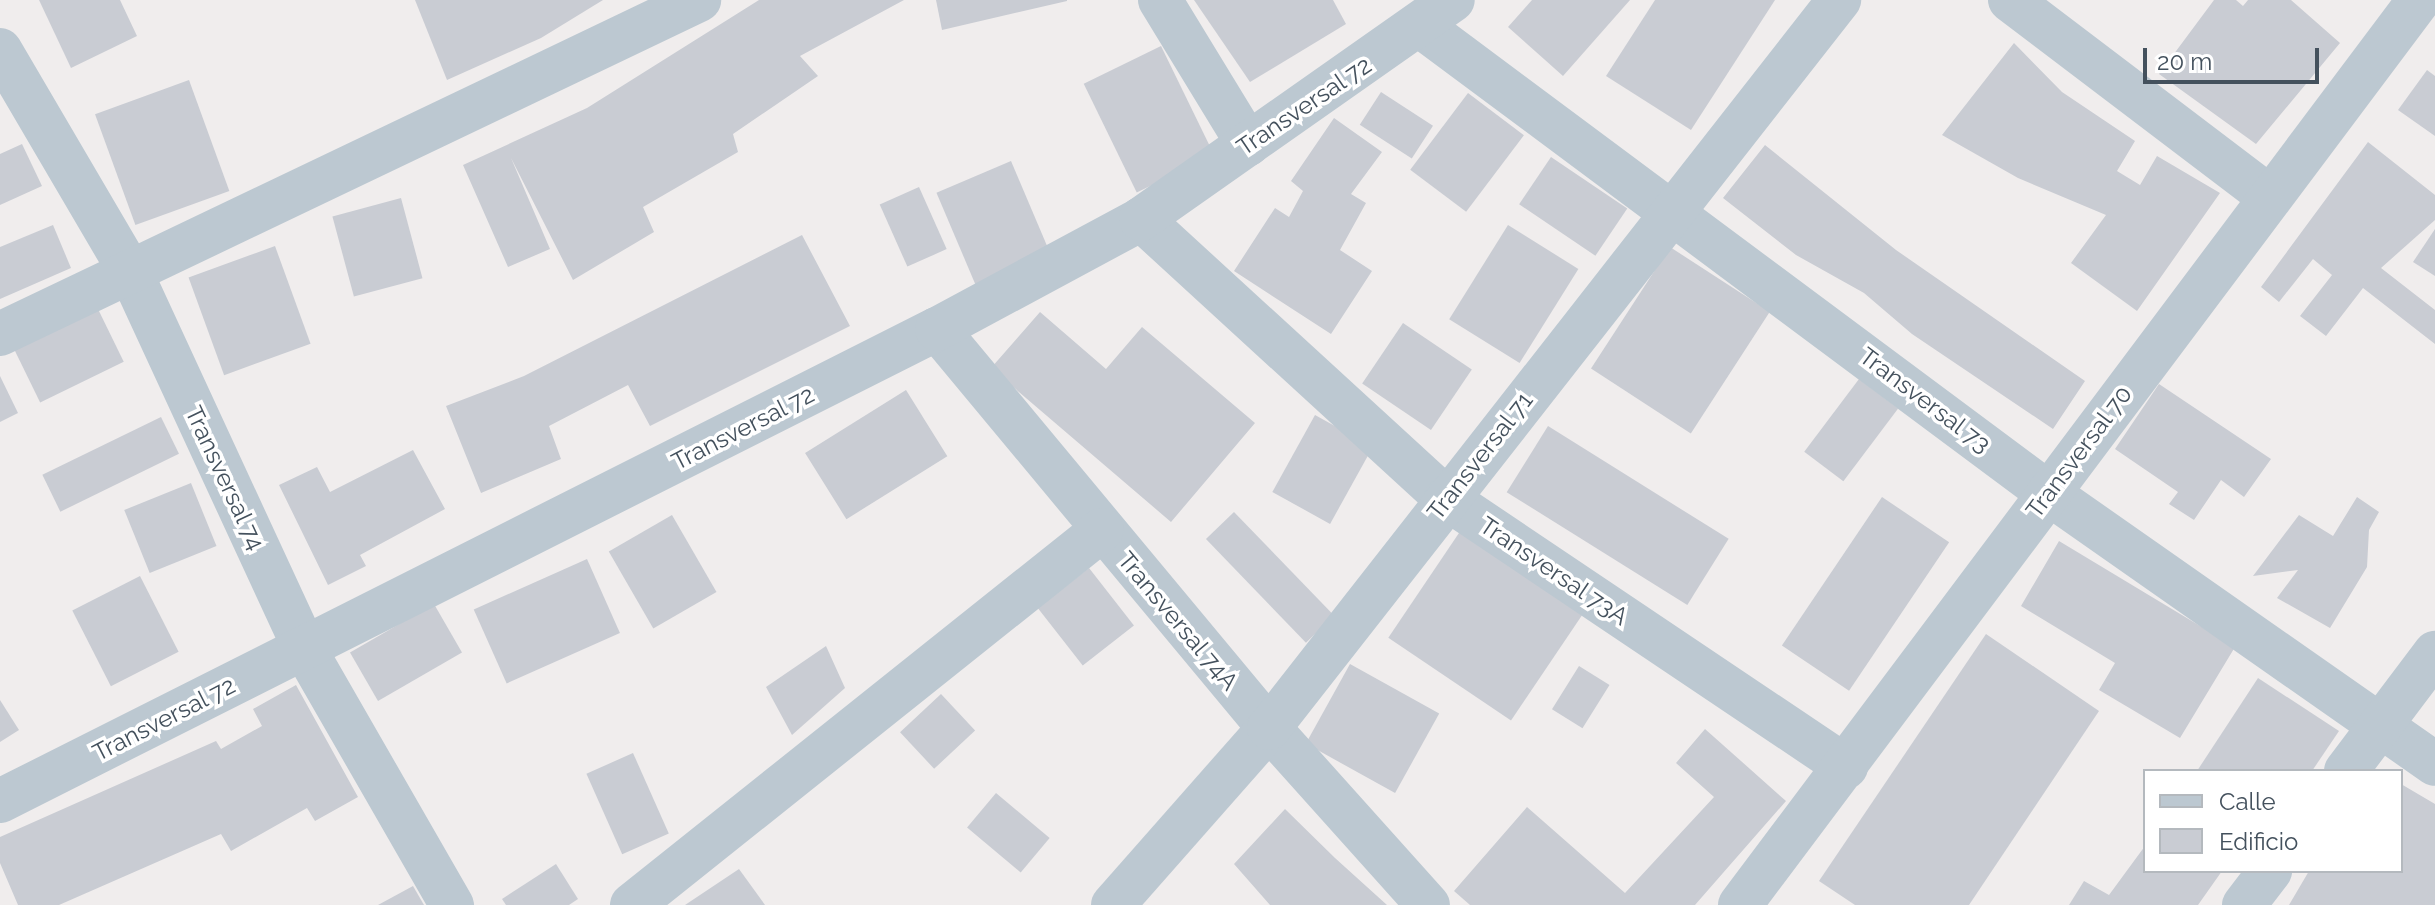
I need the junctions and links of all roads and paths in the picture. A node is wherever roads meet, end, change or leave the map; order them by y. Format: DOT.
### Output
graph roads {
  1 [pos="699,0"];
  2 [pos="1160,0"];
  3 [pos="1839,0"];
  4 [pos="2010,0"];
  5 [pos="2419,0"];
  6 [pos="1437,13"];
  7 [pos="0,50"];
  8 [pos="1248,144"];
  9 [pos="2270,197"];
  10 [pos="1672,211"];
  11 [pos="1141,219"];
  12 [pos="132,275"];
  13 [pos="937,329"];
  14 [pos="0,334"];
  15 [pos="2048,493"];
  16 [pos="1446,498"];
  17 [pos="1102,530"];
  18 [pos="304,648"];
  19 [pos="2435,653"];
  20 [pos="2380,726"];
  21 [pos="1269,728"];
  22 [pos="2435,764"];
  23 [pos="1846,767"];
  24 [pos="2348,769"];
  25 [pos="0,801"];
  26 [pos="2268,873"];
  27 [pos="452,905"];
  28 [pos="632,905"];
  29 [pos="1113,905"];
  30 [pos="1428,905"];
  31 [pos="1740,905"];
  32 [pos="2244,905"];
  1 -- 12 [label="street"];
  2 -- 8 [label="street"];
  3 -- 10 [label="street, Transversal 71"];
  4 -- 9 [label="street"];
  5 -- 9 [label="street, Transversal 70"];
  6 -- 8 [label="street, Transversal 72"];
  6 -- 10 [label="street, Transversal 73"];
  7 -- 12 [label="street, Transversal 74"];
  8 -- 11 [label="street, Transversal 72"];
  9 -- 15 [label="street, Transversal 70"];
  10 -- 15 [label="street, Transversal 73"];
  10 -- 16 [label="street, Transversal 71"];
  11 -- 13 [label="street, Transversal 72"];
  11 -- 16 [label="street, Transversal 73A"];
  12 -- 14 [label="street"];
  12 -- 18 [label="street, Transversal 74"];
  13 -- 17 [label="street, Transversal 74A"];
  13 -- 18 [label="street, Transversal 72"];
  15 -- 20 [label="street, Transversal 73"];
  15 -- 23 [label="street, Transversal 70"];
  16 -- 21 [label="street, Transversal 71"];
  16 -- 23 [label="street, Transversal 73A"];
  17 -- 21 [label="street, Transversal 74A"];
  17 -- 28 [label="street"];
  18 -- 25 [label="street, Transversal 72"];
  18 -- 27 [label="street, Transversal 74"];
  19 -- 20 [label="street"];
  20 -- 22 [label="street, Transversal 73"];
  20 -- 24 [label="street"];
  21 -- 29 [label="street, Transversal 71"];
  21 -- 30 [label="street, Transversal 74A"];
  23 -- 31 [label="street, Transversal 70"];
  26 -- 32 [label="street"];
}
